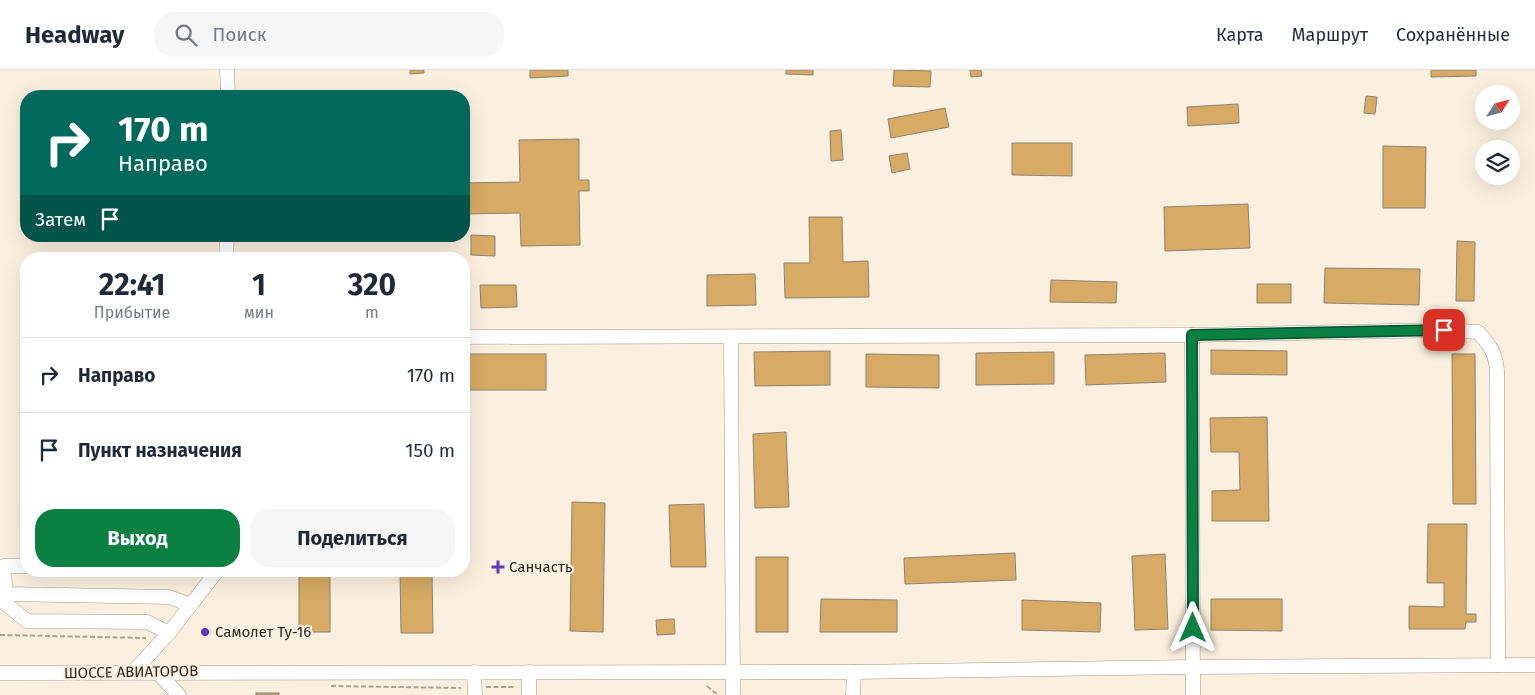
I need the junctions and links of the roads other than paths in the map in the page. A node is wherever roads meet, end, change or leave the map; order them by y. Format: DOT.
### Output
graph roads {
  1 [pos="227,70"];
  2 [pos="228,90"];
  3 [pos="1192,335"];
  4 [pos="470,337"];
  5 [pos="731,337"];
  6 [pos="20,566"];
  7 [pos="212,577"];
  8 [pos="5,594"];
  9 [pos="191,605"];
  10 [pos="169,633"];
  11 [pos="1498,665"];
  12 [pos="1535,665"];
  13 [pos="1193,667"];
  14 [pos="133,672"];
  15 [pos="158,672"];
  16 [pos="474,672"];
  17 [pos="529,672"];
  18 [pos="733,672"];
  19 [pos="854,672"];
  20 [pos="0,673"];
  21 [pos="179,695"];
  22 [pos="475,695"];
  23 [pos="529,695"];
  24 [pos="733,695"];
  25 [pos="854,695"];
  26 [pos="1193,695"];
  1 -- 2 [label="street"];
  3 -- 5 [label="street"];
  3 -- 11 [label="street"];
  3 -- 13 [label="street"];
  4 -- 5 [label="street"];
  5 -- 18 [label="street"];
  6 -- 8 [label="street"];
  7 -- 9 [label="street"];
  8 -- 9 [label="street"];
  8 -- 10 [label="street"];
  9 -- 10 [label="street"];
  10 -- 14 [label="street"];
  11 -- 12 [label="street, ШОССЕ АВИАТОРОВ"];
  11 -- 13 [label="street, ШОССЕ АВИАТОРОВ"];
  13 -- 19 [label="street, ШОССЕ АВИАТОРОВ"];
  13 -- 26 [label="street"];
  14 -- 15 [label="street, ШОССЕ АВИАТОРОВ"];
  14 -- 20 [label="street, ШОССЕ АВИАТОРОВ"];
  15 -- 16 [label="street, ШОССЕ АВИАТОРОВ"];
  15 -- 21 [label="street"];
  16 -- 17 [label="street, ШОССЕ АВИАТОРОВ"];
  16 -- 22 [label="street"];
  17 -- 18 [label="street, ШОССЕ АВИАТОРОВ"];
  17 -- 23 [label="street"];
  18 -- 19 [label="street, ШОССЕ АВИАТОРОВ"];
  18 -- 24 [label="street"];
  19 -- 25 [label="street"];
}
